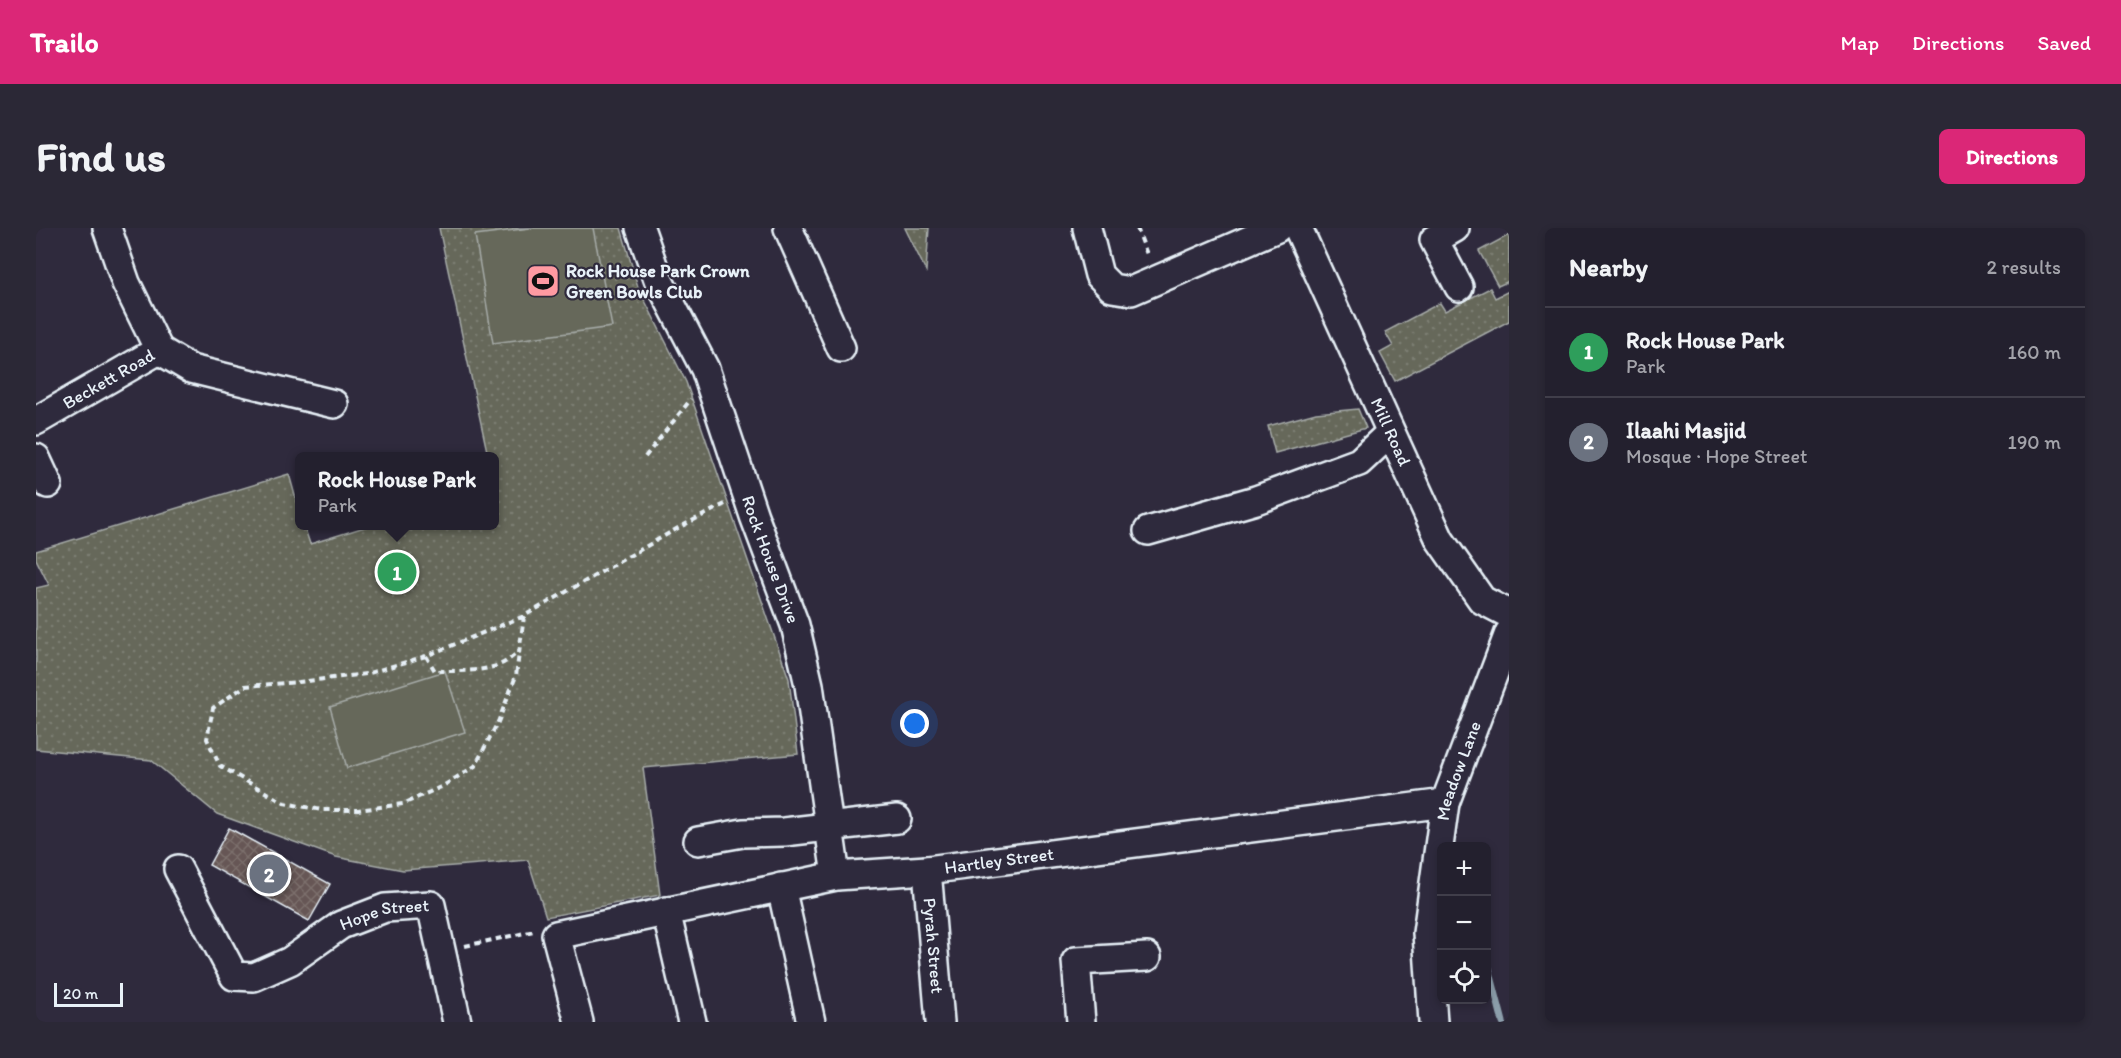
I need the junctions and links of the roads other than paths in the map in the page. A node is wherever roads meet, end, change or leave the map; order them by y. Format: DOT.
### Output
graph roads {
  1 [pos="107,228"];
  2 [pos="640,228"];
  3 [pos="788,228"];
  4 [pos="1088,228"];
  5 [pos="1276,228"];
  6 [pos="1298,228"];
  7 [pos="1455,228"];
  8 [pos="1459,287"];
  9 [pos="842,348"];
  10 [pos="159,350"];
  11 [pos="334,404"];
  12 [pos="36,421"];
  13 [pos="1390,433"];
  14 [pos="36,458"];
  15 [pos="48,484"];
  16 [pos="1148,531"];
  17 [pos="1509,614"];
  18 [pos="1509,633"];
  19 [pos="1445,803"];
  20 [pos="897,819"];
  21 [pos="829,827"];
  22 [pos="699,841"];
  23 [pos="178,869"];
  24 [pos="927,870"];
  25 [pos="836,876"];
  26 [pos="781,887"];
  27 [pos="666,911"];
  28 [pos="1147,957"];
  29 [pos="457,1022"];
  30 [pos="579,1022"];
  31 [pos="692,1022"];
  32 [pos="811,1022"];
  33 [pos="940,1022"];
  34 [pos="1081,1022"];
  35 [pos="1433,1022"];
  1 -- 10 [label="street, Beckett Road"];
  2 -- 21 [label="street, Rock House Drive"];
  3 -- 9 [label="street"];
  4 -- 5 [label="street"];
  6 -- 13 [label="street, Mill Road"];
  7 -- 8 [label="street"];
  10 -- 11 [label="street"];
  10 -- 12 [label="street, Beckett Road"];
  13 -- 16 [label="street"];
  13 -- 17 [label="street, Mill Road"];
  14 -- 15 [label="street"];
  18 -- 19 [label="street, Meadow Lane"];
  19 -- 24 [label="street, Hartley Street"];
  19 -- 35 [label="street, Meadow Lane"];
  20 -- 21 [label="street"];
  21 -- 22 [label="street"];
  21 -- 25 [label="street, Rock House Drive"];
  23 -- 29 [label="street, Hope Street"];
  24 -- 25 [label="street, Hartley Street"];
  24 -- 33 [label="street, Pyrah Street"];
  25 -- 26 [label="street, Hartley Street"];
  26 -- 27 [label="street, Hartley Street"];
  26 -- 32 [label="street"];
  27 -- 30 [label="street, Hartley Street"];
  27 -- 31 [label="street"];
  28 -- 34 [label="street"];
}
